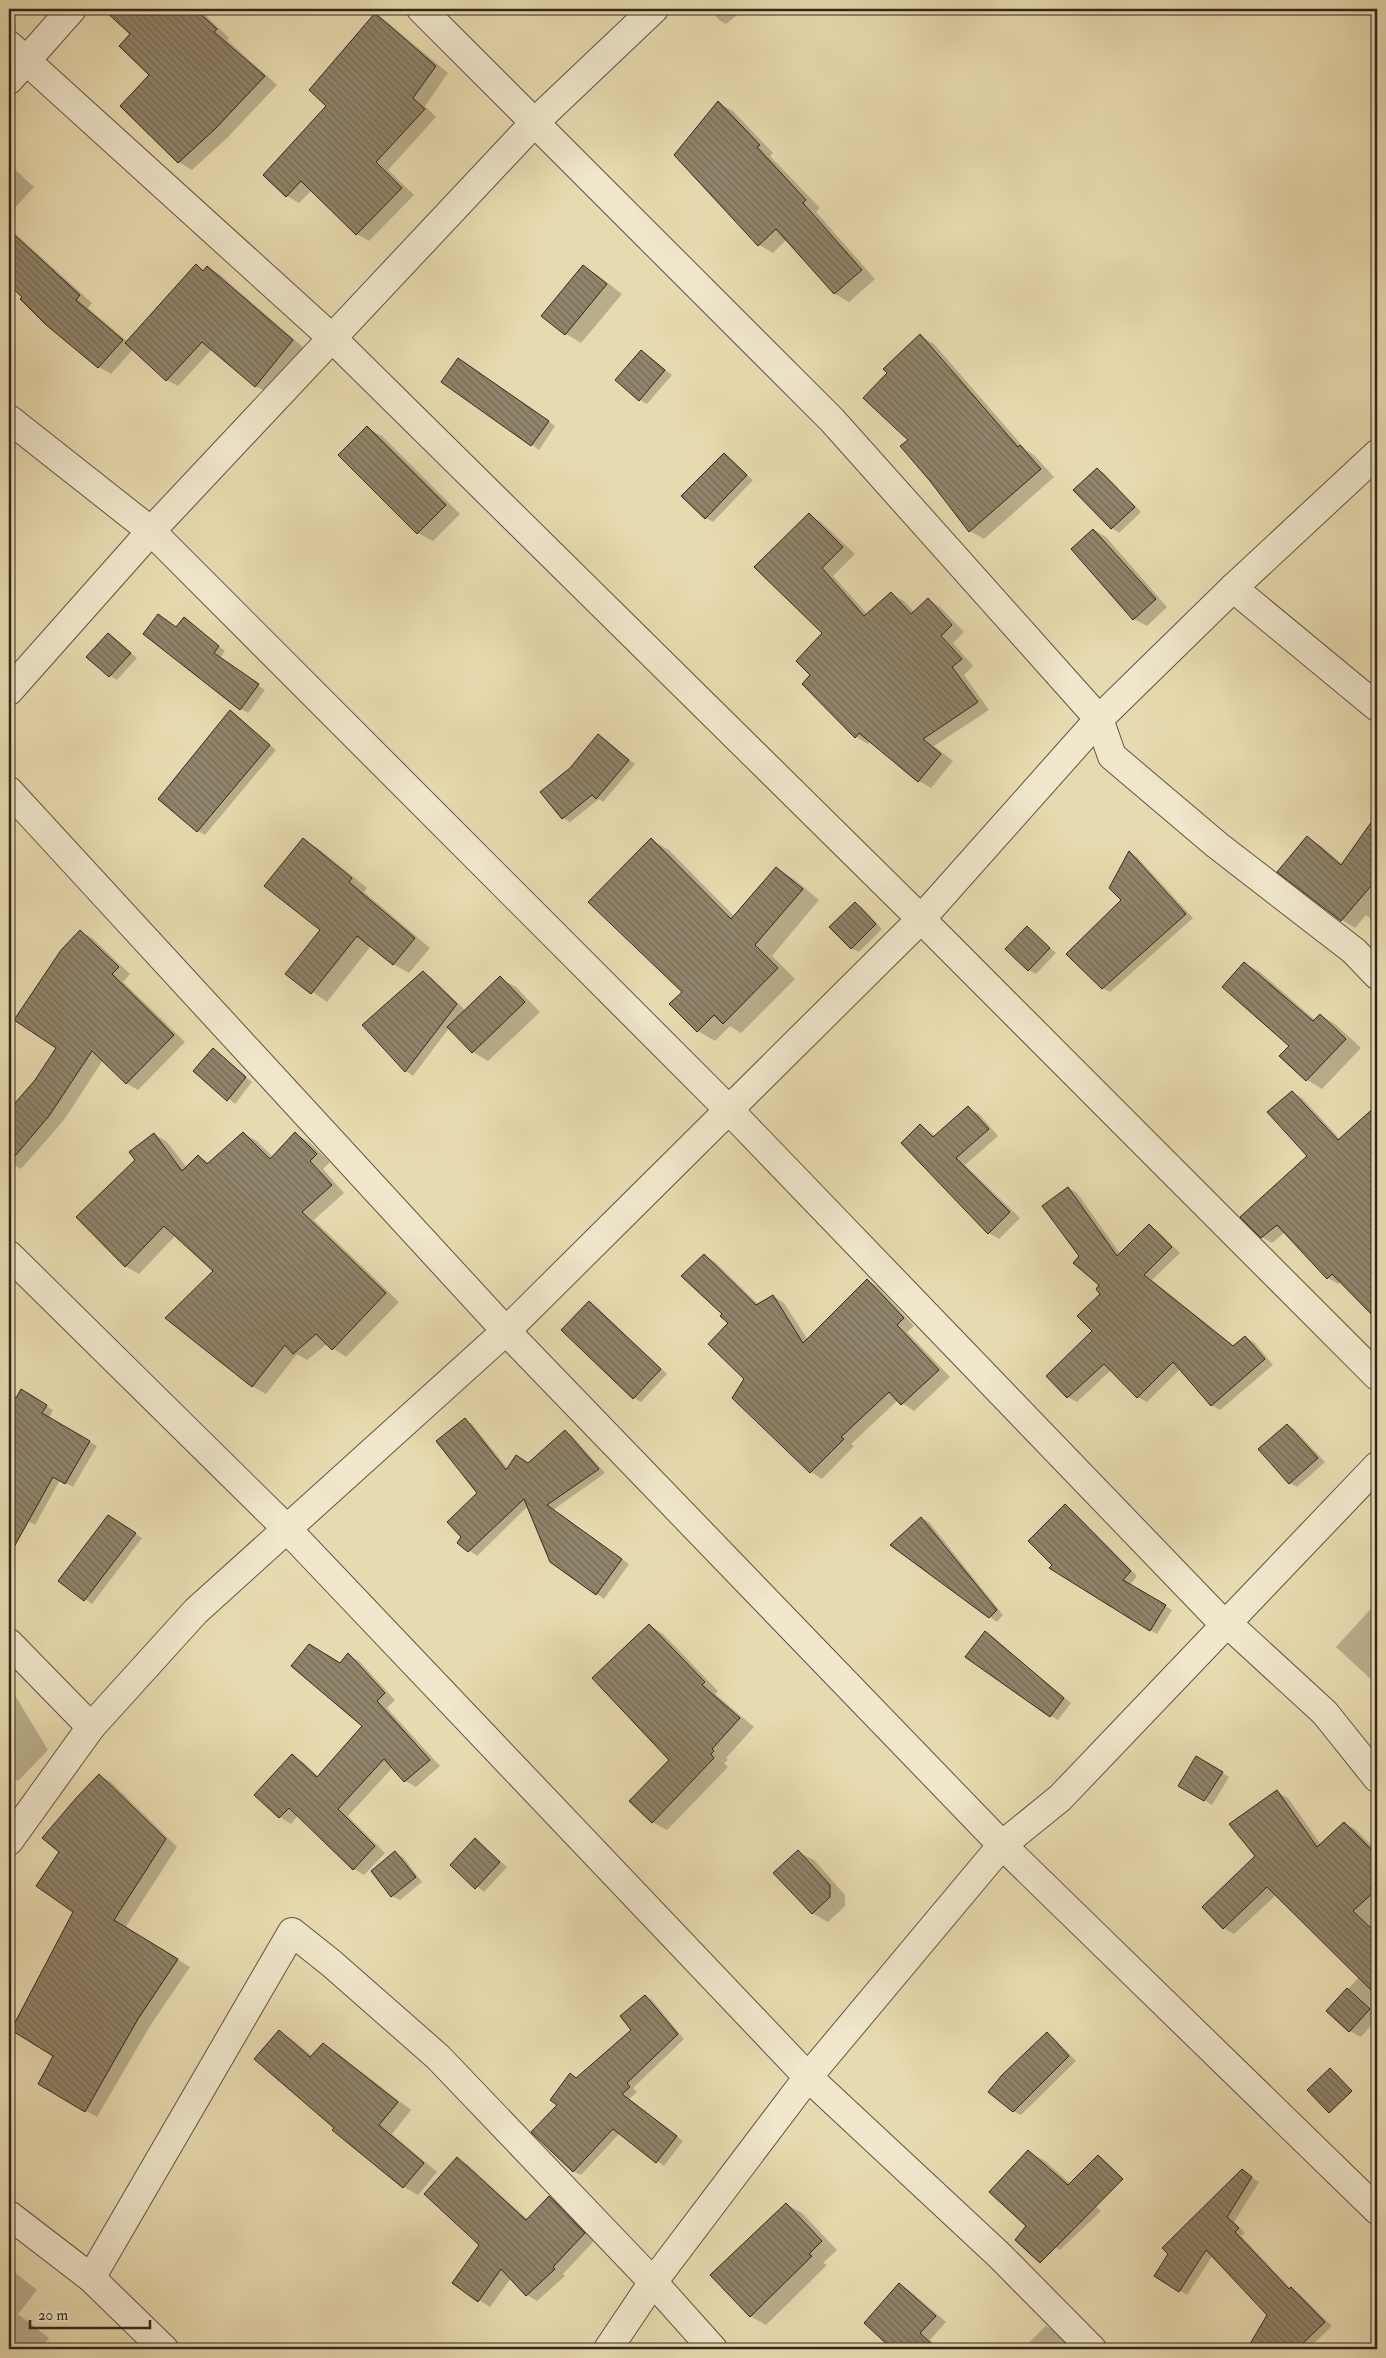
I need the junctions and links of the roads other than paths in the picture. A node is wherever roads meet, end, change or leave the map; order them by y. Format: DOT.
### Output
graph roads {
  1 [pos="72,9"];
  2 [pos="421,9"];
  3 [pos="654,9"];
  4 [pos="14,62"];
  5 [pos="535,122"];
  6 [pos="332,338"];
  7 [pos="9,419"];
  8 [pos="1377,454"];
  9 [pos="151,531"];
  10 [pos="1233,588"];
  11 [pos="9,691"];
  12 [pos="1377,707"];
  13 [pos="1099,719"];
  14 [pos="9,791"];
  15 [pos="921,919"];
  16 [pos="1377,975"];
  17 [pos="728,1110"];
  18 [pos="9,1254"];
  19 [pos="506,1330"];
  20 [pos="1377,1376"];
  21 [pos="1377,1466"];
  22 [pos="287,1529"];
  23 [pos="1227,1623"];
  24 [pos="9,1642"];
  25 [pos="91,1727"];
  26 [pos="1377,1778"];
  27 [pos="9,1841"];
  28 [pos="1002,1845"];
  29 [pos="808,2077"];
  30 [pos="1377,2210"];
  31 [pos="9,2215"];
  32 [pos="91,2278"];
  33 [pos="653,2282"];
  34 [pos="164,2349"];
  35 [pos="608,2349"];
  36 [pos="713,2349"];
  37 [pos="1092,2349"];
  1 -- 4 [label="street"];
  2 -- 5 [label="street"];
  3 -- 5 [label="street"];
  4 -- 6 [label="street"];
  5 -- 6 [label="street"];
  5 -- 13 [label="street"];
  6 -- 9 [label="street"];
  6 -- 15 [label="street"];
  7 -- 9 [label="street"];
  8 -- 10 [label="street"];
  9 -- 11 [label="street"];
  9 -- 17 [label="street"];
  10 -- 12 [label="street"];
  10 -- 13 [label="street"];
  13 -- 15 [label="street"];
  13 -- 16 [label="street"];
  14 -- 19 [label="street"];
  15 -- 17 [label="street"];
  15 -- 20 [label="street"];
  17 -- 19 [label="street"];
  17 -- 23 [label="street"];
  18 -- 22 [label="street"];
  19 -- 22 [label="street"];
  19 -- 28 [label="street"];
  21 -- 23 [label="street"];
  22 -- 25 [label="street"];
  22 -- 29 [label="street"];
  23 -- 26 [label="street"];
  23 -- 28 [label="street"];
  24 -- 25 [label="street"];
  25 -- 27 [label="street"];
  28 -- 29 [label="street"];
  28 -- 30 [label="street"];
  29 -- 33 [label="street"];
  29 -- 37 [label="street"];
  31 -- 32 [label="street"];
  32 -- 33 [label="street"];
  32 -- 34 [label="street"];
  33 -- 35 [label="street"];
  33 -- 36 [label="street"];
}
